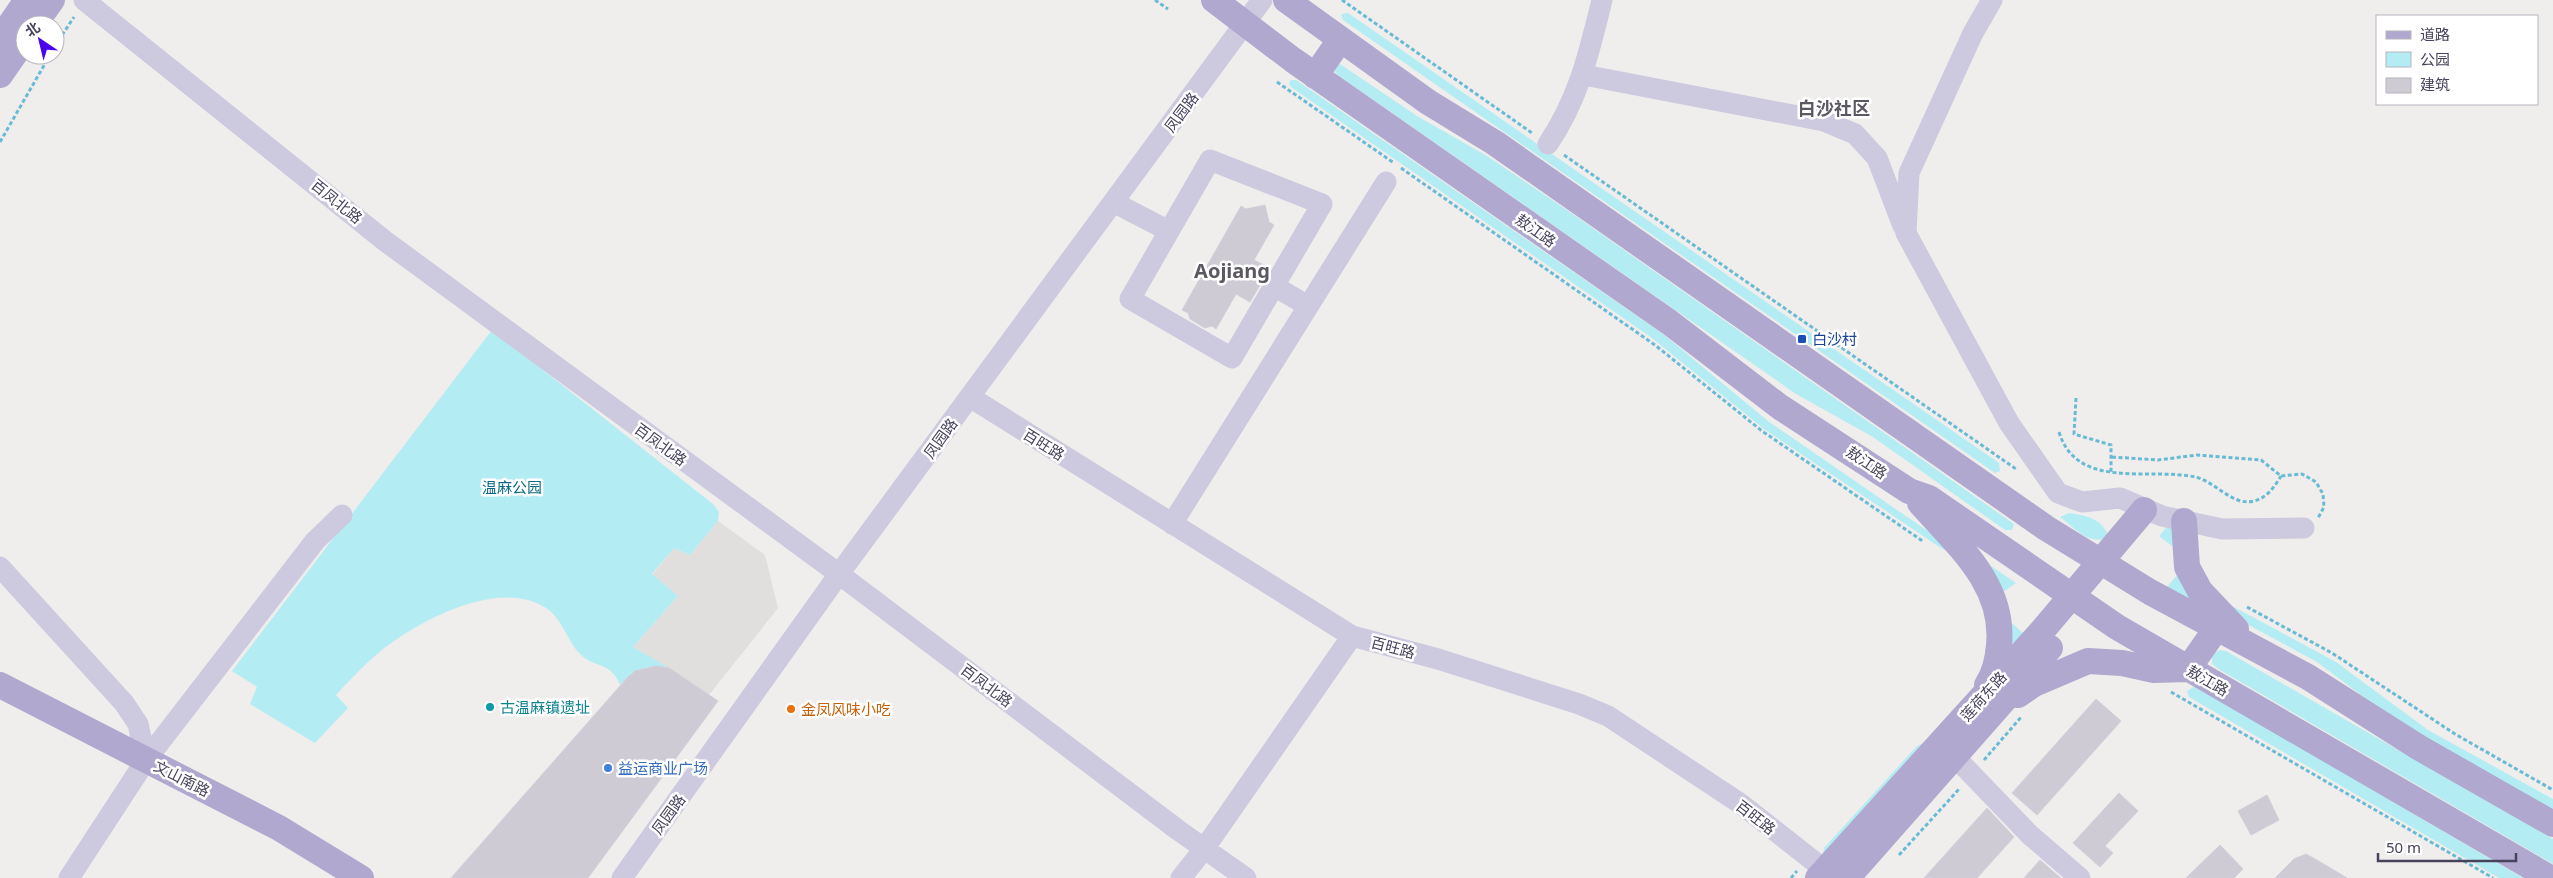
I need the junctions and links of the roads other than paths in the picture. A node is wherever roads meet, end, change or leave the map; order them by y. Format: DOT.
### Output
graph roads {
  1 [pos="27,0"];
  2 [pos="52,0"];
  3 [pos="85,0"];
  4 [pos="1214,0"];
  5 [pos="1262,0"];
  6 [pos="1286,0"];
  7 [pos="1602,0"];
  8 [pos="1992,0"];
  9 [pos="41,15"];
  10 [pos="1245,24"];
  11 [pos="0,39"];
  12 [pos="1340,40"];
  13 [pos="15,53"];
  14 [pos="0,75"];
  15 [pos="1584,75"];
  16 [pos="1315,76"];
  17 [pos="1548,144"];
  18 [pos="1386,182"];
  19 [pos="1114,202"];
  20 [pos="1169,231"];
  21 [pos="1906,233"];
  22 [pos="1274,286"];
  23 [pos="1308,306"];
  24 [pos="970,397"];
  25 [pos="1909,491"];
  26 [pos="342,515"];
  27 [pos="2164,515"];
  28 [pos="1172,524"];
  29 [pos="2304,528"];
  30 [pos="2108,566"];
  31 [pos="0,567"];
  32 [pos="839,574"];
  33 [pos="2079,601"];
  34 [pos="2216,629"];
  35 [pos="1352,636"];
  36 [pos="2261,651"];
  37 [pos="2188,669"];
  38 [pos="0,686"];
  39 [pos="1979,715"];
  40 [pos="146,760"];
  41 [pos="1964,766"];
  42 [pos="2553,824"];
  43 [pos="1204,848"];
  44 [pos="1825,871"];
  45 [pos="69,878"];
  46 [pos="360,878"];
  47 [pos="622,878"];
  48 [pos="1181,878"];
  49 [pos="1246,878"];
  50 [pos="2080,878"];
  51 [pos="2550,878"];
  1 -- 11 [label="main road"];
  2 -- 9 [label="main road"];
  3 -- 32 [label="street, 百凤北路"];
  4 -- 10 [label="main road, 敖江路"];
  5 -- 10 [label="street, 凤园路"];
  6 -- 12 [label="main road"];
  7 -- 15 [label="street"];
  8 -- 21 [label="street"];
  10 -- 16 [label="main road, 敖江路"];
  10 -- 19 [label="street, 凤园路"];
  12 -- 16 [label="main road"];
  12 -- 30 [label="main road"];
  13 -- 14 [label="main road"];
  15 -- 17 [label="street"];
  15 -- 21 [label="street"];
  16 -- 25 [label="main road, 敖江路"];
  18 -- 23 [label="street"];
  19 -- 20 [label="street"];
  19 -- 24 [label="street, 凤园路"];
  20 -- 22 [label="street"];
  20 -- 22 [label="street"];
  21 -- 27 [label="street"];
  22 -- 23 [label="street"];
  23 -- 28 [label="street"];
  24 -- 28 [label="street, 百旺路"];
  24 -- 32 [label="street, 凤园路"];
  25 -- 33 [label="main road, 敖江路"];
  25 -- 39 [label="main road"];
  26 -- 40 [label="street"];
  27 -- 29 [label="street"];
  27 -- 30 [label="main road, 莲荷东路"];
  27 -- 36 [label="main road"];
  28 -- 35 [label="street, 百旺路"];
  30 -- 33 [label="main road, 莲荷东路"];
  30 -- 34 [label="main road"];
  31 -- 40 [label="street"];
  32 -- 43 [label="street, 百凤北路"];
  32 -- 47 [label="street, 凤园路"];
  33 -- 37 [label="main road, 敖江路"];
  33 -- 39 [label="main road, 莲荷东路"];
  34 -- 36 [label="main road"];
  34 -- 37 [label="main road"];
  35 -- 43 [label="street"];
  35 -- 44 [label="street, 百旺路"];
  36 -- 42 [label="main road"];
  37 -- 39 [label="main road"];
  37 -- 51 [label="main road, 敖江路"];
  38 -- 40 [label="main road, 文山南路"];
  39 -- 41 [label="main road, 莲荷东路"];
  39 -- 44 [label="main road, 莲荷东路"];
  40 -- 45 [label="street"];
  40 -- 46 [label="main road, 文山南路"];
  41 -- 44 [label="main road, 莲荷东路"];
  41 -- 50 [label="street"];
  43 -- 48 [label="street"];
  43 -- 49 [label="street, 百凤北路"];
}
